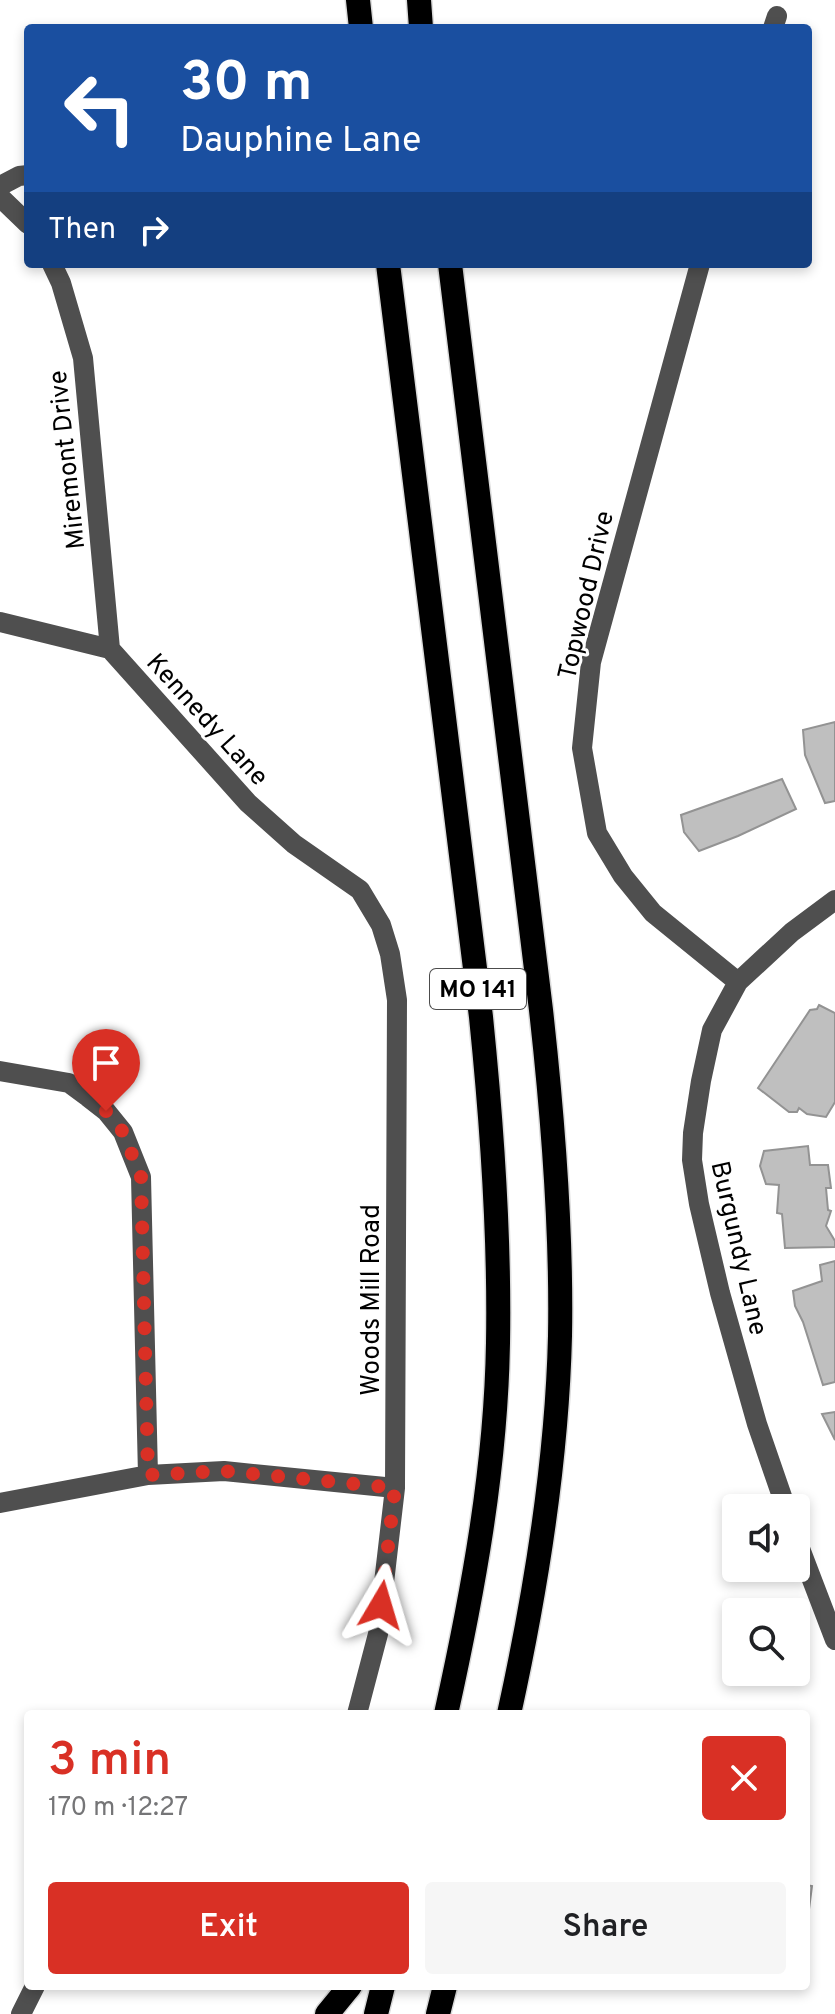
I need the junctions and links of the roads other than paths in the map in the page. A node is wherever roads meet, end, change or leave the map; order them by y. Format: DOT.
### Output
graph roads {
  1 [pos="358,0"];
  2 [pos="419,0"];
  3 [pos="361,24"];
  4 [pos="421,24"];
  5 [pos="24,175"];
  6 [pos="0,186"];
  7 [pos="0,197"];
  8 [pos="24,220"];
  9 [pos="57,268"];
  10 [pos="388,268"];
  11 [pos="450,268"];
  12 [pos="699,268"];
  13 [pos="0,622"];
  14 [pos="110,649"];
  15 [pos="360,890"];
  16 [pos="835,900"];
  17 [pos="738,982"];
  18 [pos="0,1071"];
  19 [pos="148,1475"];
  20 [pos="395,1488"];
  21 [pos="781,1494"];
  22 [pos="0,1503"];
  23 [pos="810,1575"];
  24 [pos="835,1640"];
  25 [pos="358,1710"];
  26 [pos="447,1710"];
  27 [pos="510,1710"];
  28 [pos="33,1990"];
  29 [pos="347,1990"];
  30 [pos="382,1990"];
  31 [pos="444,1990"];
  32 [pos="21,2014"];
  33 [pos="327,2014"];
  34 [pos="376,2014"];
  35 [pos="438,2014"];
  1 -- 3 [label="highway"];
  2 -- 4 [label="highway"];
  5 -- 6 [label="street"];
  7 -- 8 [label="street"];
  9 -- 14 [label="street, Miremont Drive"];
  10 -- 26 [label="highway, MO 141"];
  11 -- 27 [label="highway, MO 141"];
  12 -- 17 [label="street, Topwood Drive"];
  13 -- 14 [label="street, Kennedy Lane"];
  14 -- 15 [label="street, Kennedy Lane"];
  15 -- 20 [label="street, Woods Mill Road"];
  16 -- 17 [label="street, Burgundy Lane"];
  17 -- 21 [label="street, Burgundy Lane"];
  18 -- 19 [label="street"];
  19 -- 20 [label="street"];
  19 -- 22 [label="street"];
  20 -- 25 [label="street, Woods Mill Road"];
  23 -- 24 [label="street"];
  28 -- 32 [label="street"];
  29 -- 33 [label="highway"];
  30 -- 34 [label="highway"];
  31 -- 35 [label="highway"];
}
